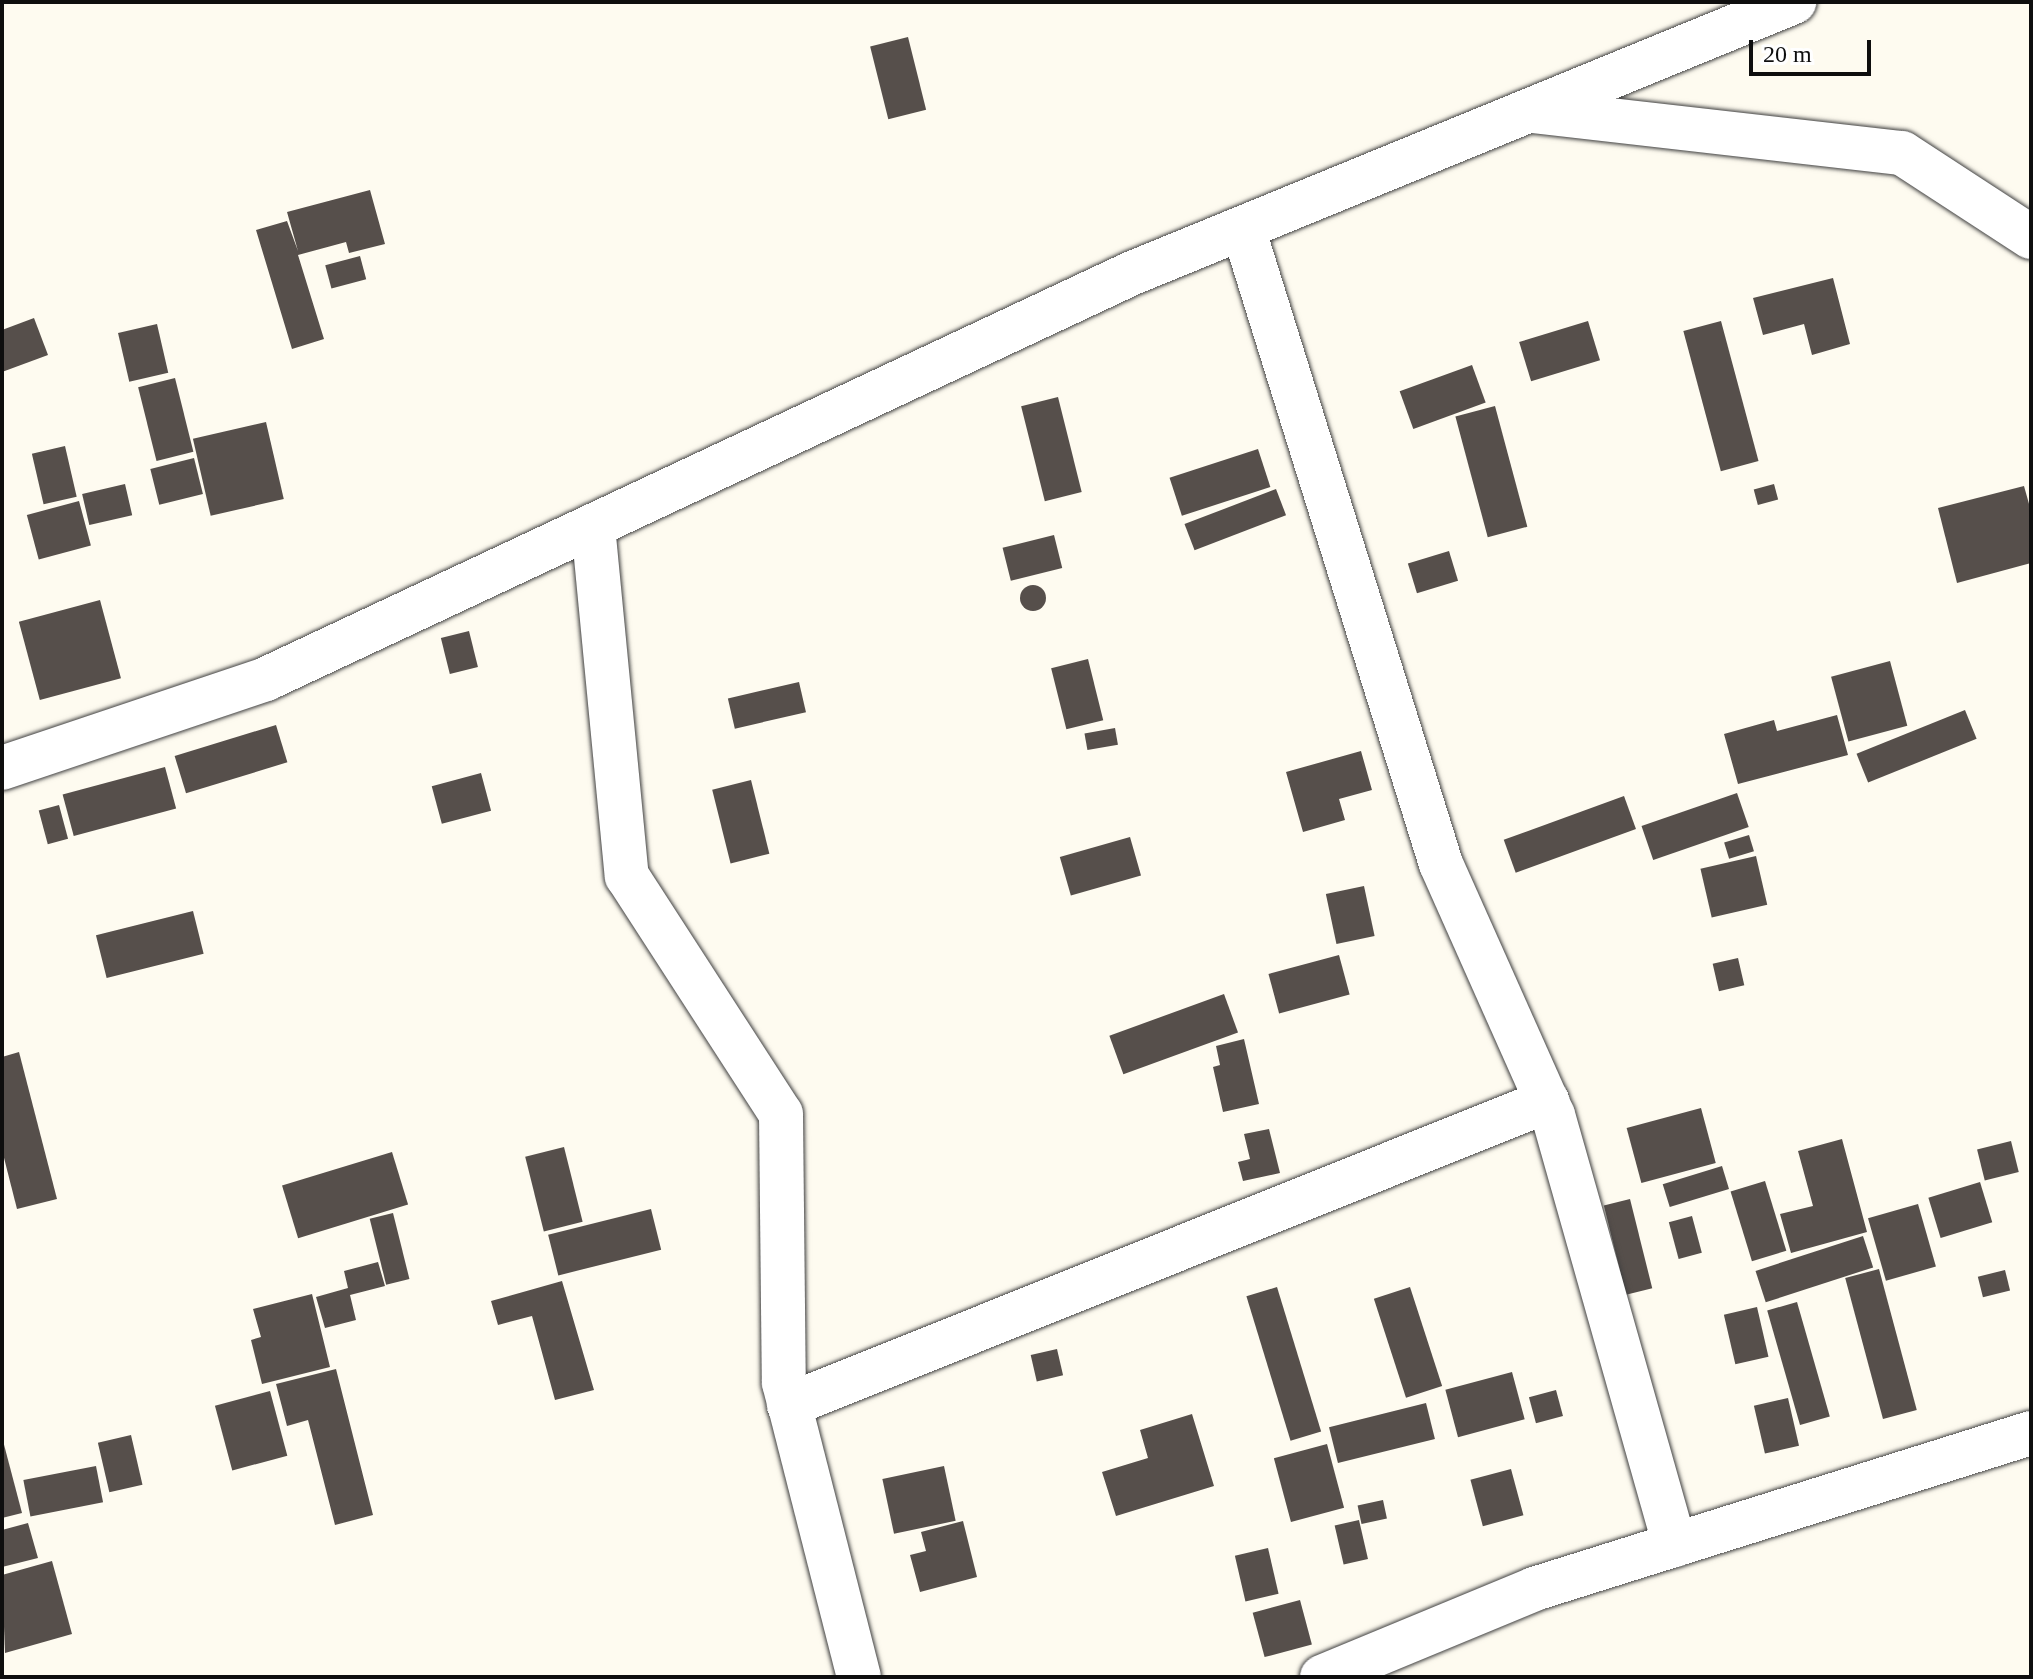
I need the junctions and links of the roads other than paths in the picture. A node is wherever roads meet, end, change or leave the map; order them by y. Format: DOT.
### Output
graph roads {
  1 [pos="1794,2"];
  2 [pos="1529,111"];
  3 [pos="1243,228"];
  4 [pos="2031,237"];
  5 [pos="593,526"];
  6 [pos="2,768"];
  7 [pos="1547,1101"];
  8 [pos="789,1405"];
  9 [pos="2031,1433"];
  10 [pos="1675,1545"];
  11 [pos="859,1677"];
  12 [pos="1322,1677"];
  1 -- 2 [label="street"];
  2 -- 3 [label="street"];
  2 -- 4 [label="street"];
  3 -- 5 [label="street"];
  3 -- 7 [label="street"];
  5 -- 6 [label="street"];
  5 -- 8 [label="street"];
  7 -- 8 [label="street"];
  7 -- 10 [label="street"];
  8 -- 11 [label="street"];
  9 -- 10 [label="street"];
  10 -- 12 [label="street"];
}
